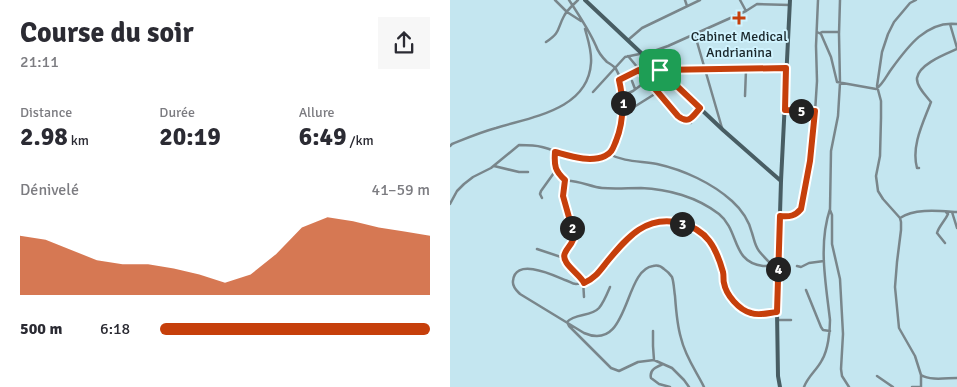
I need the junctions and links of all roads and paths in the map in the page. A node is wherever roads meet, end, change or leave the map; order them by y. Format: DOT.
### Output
graph roads {
  1 [pos="556,0"];
  2 [pos="569,0"];
  3 [pos="578,0"];
  4 [pos="585,0"];
  5 [pos="685,0"];
  6 [pos="700,0"];
  7 [pos="740,0"];
  8 [pos="760,0"];
  9 [pos="790,0"];
  10 [pos="818,0"];
  11 [pos="840,0"];
  12 [pos="916,0"];
  13 [pos="757,4"];
  14 [pos="790,5"];
  15 [pos="572,6"];
  16 [pos="687,6"];
  17 [pos="567,12"];
  18 [pos="746,12"];
  19 [pos="583,22"];
  20 [pos="950,24"];
  21 [pos="957,24"];
  22 [pos="584,26"];
  23 [pos="839,32"];
  24 [pos="819,33"];
  25 [pos="695,35"];
  26 [pos="628,40"];
  27 [pos="546,42"];
  28 [pos="957,48"];
  29 [pos="641,53"];
  30 [pos="628,56"];
  31 [pos="615,67"];
  32 [pos="786,68"];
  33 [pos="705,69"];
  34 [pos="746,69"];
  35 [pos="639,70"];
  36 [pos="660,70"];
  37 [pos="619,80"];
  38 [pos="648,80"];
  39 [pos="632,81"];
  40 [pos="840,83"];
  41 [pos="878,88"];
  42 [pos="635,89"];
  43 [pos="592,92"];
  44 [pos="658,92"];
  45 [pos="622,96"];
  46 [pos="745,96"];
  47 [pos="700,108"];
  48 [pos="623,110"];
  49 [pos="785,110"];
  50 [pos="815,111"];
  51 [pos="691,119"];
  52 [pos="692,123"];
  53 [pos="723,130"];
  54 [pos="450,146"];
  55 [pos="555,152"];
  56 [pos="609,154"];
  57 [pos="494,166"];
  58 [pos="919,168"];
  59 [pos="556,170"];
  60 [pos="528,172"];
  61 [pos="565,180"];
  62 [pos="781,181"];
  63 [pos="542,198"];
  64 [pos="450,204"];
  65 [pos="830,208"];
  66 [pos="946,212"];
  67 [pos="952,212"];
  68 [pos="957,212"];
  69 [pos="780,216"];
  70 [pos="900,218"];
  71 [pos="957,228"];
  72 [pos="945,243"];
  73 [pos="537,249"];
  74 [pos="564,258"];
  75 [pos="824,261"];
  76 [pos="773,265"];
  77 [pos="778,266"];
  78 [pos="797,266"];
  79 [pos="584,283"];
  80 [pos="610,287"];
  81 [pos="806,290"];
  82 [pos="584,297"];
  83 [pos="777,312"];
  84 [pos="777,320"];
  85 [pos="791,320"];
  86 [pos="567,322"];
  87 [pos="653,331"];
  88 [pos="830,331"];
  89 [pos="654,360"];
  90 [pos="663,364"];
  91 [pos="921,375"];
  92 [pos="877,376"];
  93 [pos="957,378"];
  94 [pos="670,387"];
  95 [pos="689,387"];
  96 [pos="704,387"];
  97 [pos="780,387"];
  98 [pos="804,387"];
  99 [pos="849,387"];
  100 [pos="893,387"];
  101 [pos="912,387"];
  102 [pos="921,387"];
  1 -- 17 [label="street"];
  2 -- 15 [label="street"];
  3 -- 15 [label="street"];
  4 -- 26 [label="street"];
  5 -- 16 [label="street"];
  6 -- 16 [label="street"];
  7 -- 18 [label="street"];
  8 -- 13 [label="street"];
  9 -- 14 [label="street"];
  10 -- 24 [label="street"];
  11 -- 23 [label="street"];
  12 -- 41 [label="street"];
  13 -- 14 [label="street"];
  13 -- 18 [label="street"];
  14 -- 32 [label="street"];
  15 -- 17 [label="street"];
  15 -- 19 [label="street"];
  16 -- 26 [label="street"];
  17 -- 19 [label="street"];
  17 -- 27 [label="street"];
  18 -- 25 [label="street"];
  19 -- 22 [label="street"];
  20 -- 21 [label="street"];
  20 -- 28 [label="street"];
  20 -- 41 [label="street"];
  22 -- 31 [label="street"];
  22 -- 54 [label="street"];
  23 -- 24 [label="street"];
  23 -- 40 [label="street"];
  24 -- 40 [label="street"];
  24 -- 50 [label="street"];
  25 -- 29 [label="street"];
  25 -- 33 [label="street"];
  26 -- 29 [label="street"];
  28 -- 58 [label="street"];
  29 -- 30 [label="street"];
  29 -- 36 [label="street"];
  30 -- 31 [label="street"];
  30 -- 35 [label="street"];
  31 -- 37 [label="street"];
  31 -- 43 [label="street"];
  32 -- 34 [label="street"];
  32 -- 49 [label="street"];
  33 -- 34 [label="street"];
  33 -- 36 [label="street"];
  33 -- 53 [label="street"];
  34 -- 46 [label="street"];
  35 -- 37 [label="street"];
  35 -- 38 [label="street"];
  36 -- 47 [label="street"];
  37 -- 45 [label="street"];
  38 -- 42 [label="street"];
  38 -- 44 [label="street"];
  39 -- 42 [label="street"];
  40 -- 41 [label="street"];
  40 -- 65 [label="street"];
  41 -- 70 [label="street"];
  42 -- 45 [label="street"];
  44 -- 48 [label="street"];
  44 -- 51 [label="street"];
  45 -- 48 [label="street"];
  47 -- 51 [label="street"];
  47 -- 53 [label="street"];
  48 -- 56 [label="street"];
  49 -- 50 [label="street"];
  49 -- 62 [label="street"];
  50 -- 69 [label="street"];
  51 -- 52 [label="street"];
  53 -- 62 [label="street"];
  55 -- 56 [label="street"];
  55 -- 57 [label="street"];
  55 -- 59 [label="street"];
  56 -- 76 [label="street"];
  57 -- 60 [label="street"];
  57 -- 64 [label="street"];
  59 -- 61 [label="street"];
  59 -- 63 [label="street"];
  61 -- 74 [label="street"];
  61 -- 76 [label="street"];
  62 -- 69 [label="street"];
  65 -- 75 [label="street"];
  65 -- 99 [label="street"];
  66 -- 67 [label="street"];
  66 -- 70 [label="street"];
  66 -- 72 [label="street"];
  67 -- 68 [label="street"];
  67 -- 71 [label="street"];
  69 -- 77 [label="street"];
  70 -- 91 [label="street"];
  73 -- 74 [label="street"];
  74 -- 79 [label="street"];
  75 -- 78 [label="street"];
  75 -- 88 [label="street"];
  76 -- 77 [label="street"];
  77 -- 83 [label="street"];
  79 -- 82 [label="street"];
  79 -- 83 [label="street"];
  79 -- 86 [label="street"];
  80 -- 86 [label="street"];
  81 -- 88 [label="street"];
  83 -- 84 [label="street"];
  84 -- 85 [label="street"];
  84 -- 97 [label="street"];
  86 -- 89 [label="street"];
  86 -- 96 [label="street"];
  87 -- 89 [label="street"];
  88 -- 98 [label="street"];
  89 -- 90 [label="street"];
  90 -- 94 [label="street"];
  90 -- 95 [label="street"];
  91 -- 93 [label="street"];
  91 -- 102 [label="street"];
  92 -- 100 [label="street"];
  101 -- 102 [label="street"];
}
